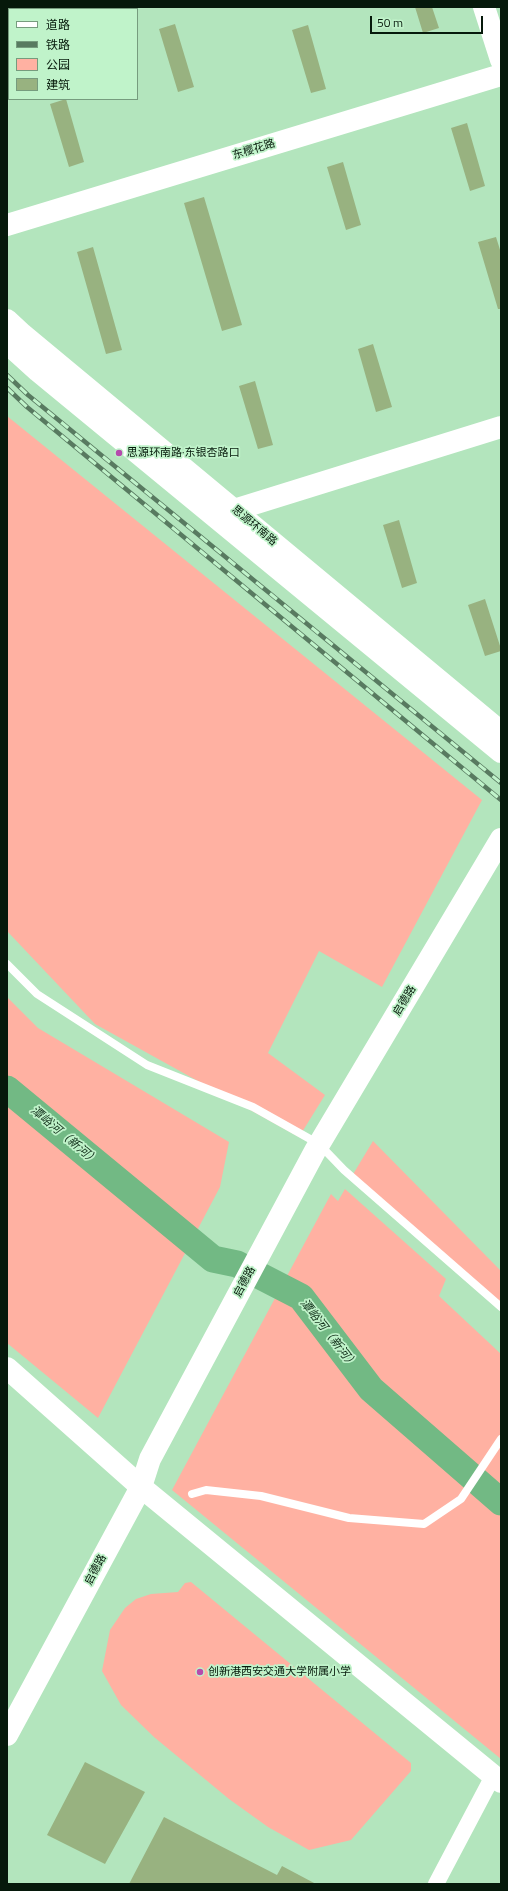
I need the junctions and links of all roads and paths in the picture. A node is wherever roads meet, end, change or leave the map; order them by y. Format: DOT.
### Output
graph roads {
  1 [pos="484,7"];
  2 [pos="501,60"];
  3 [pos="501,75"];
  4 [pos="7,226"];
  5 [pos="7,320"];
  6 [pos="7,343"];
  7 [pos="501,427"];
  8 [pos="228,516"];
  9 [pos="501,732"];
  10 [pos="501,752"];
  11 [pos="501,839"];
  12 [pos="7,964"];
  13 [pos="317,1148"];
  14 [pos="501,1307"];
  15 [pos="7,1368"];
  16 [pos="501,1439"];
  17 [pos="141,1487"];
  18 [pos="192,1494"];
  19 [pos="7,1735"];
  20 [pos="497,1779"];
  21 [pos="436,1884"];
  1 -- 2 [label="street"];
  3 -- 4 [label="street, 东樱花路"];
  5 -- 8 [label="street, 思源环南路"];
  6 -- 8 [label="street, 思源环南路"];
  7 -- 8 [label="street"];
  8 -- 9 [label="street, 思源环南路"];
  8 -- 10 [label="street, 思源环南路"];
  11 -- 13 [label="street, 启德路"];
  12 -- 13 [label="lane"];
  13 -- 14 [label="lane"];
  13 -- 17 [label="street, 启德路"];
  15 -- 17 [label="street"];
  16 -- 18 [label="lane"];
  17 -- 19 [label="street, 启德路"];
  17 -- 20 [label="street"];
  20 -- 21 [label="street"];
}
